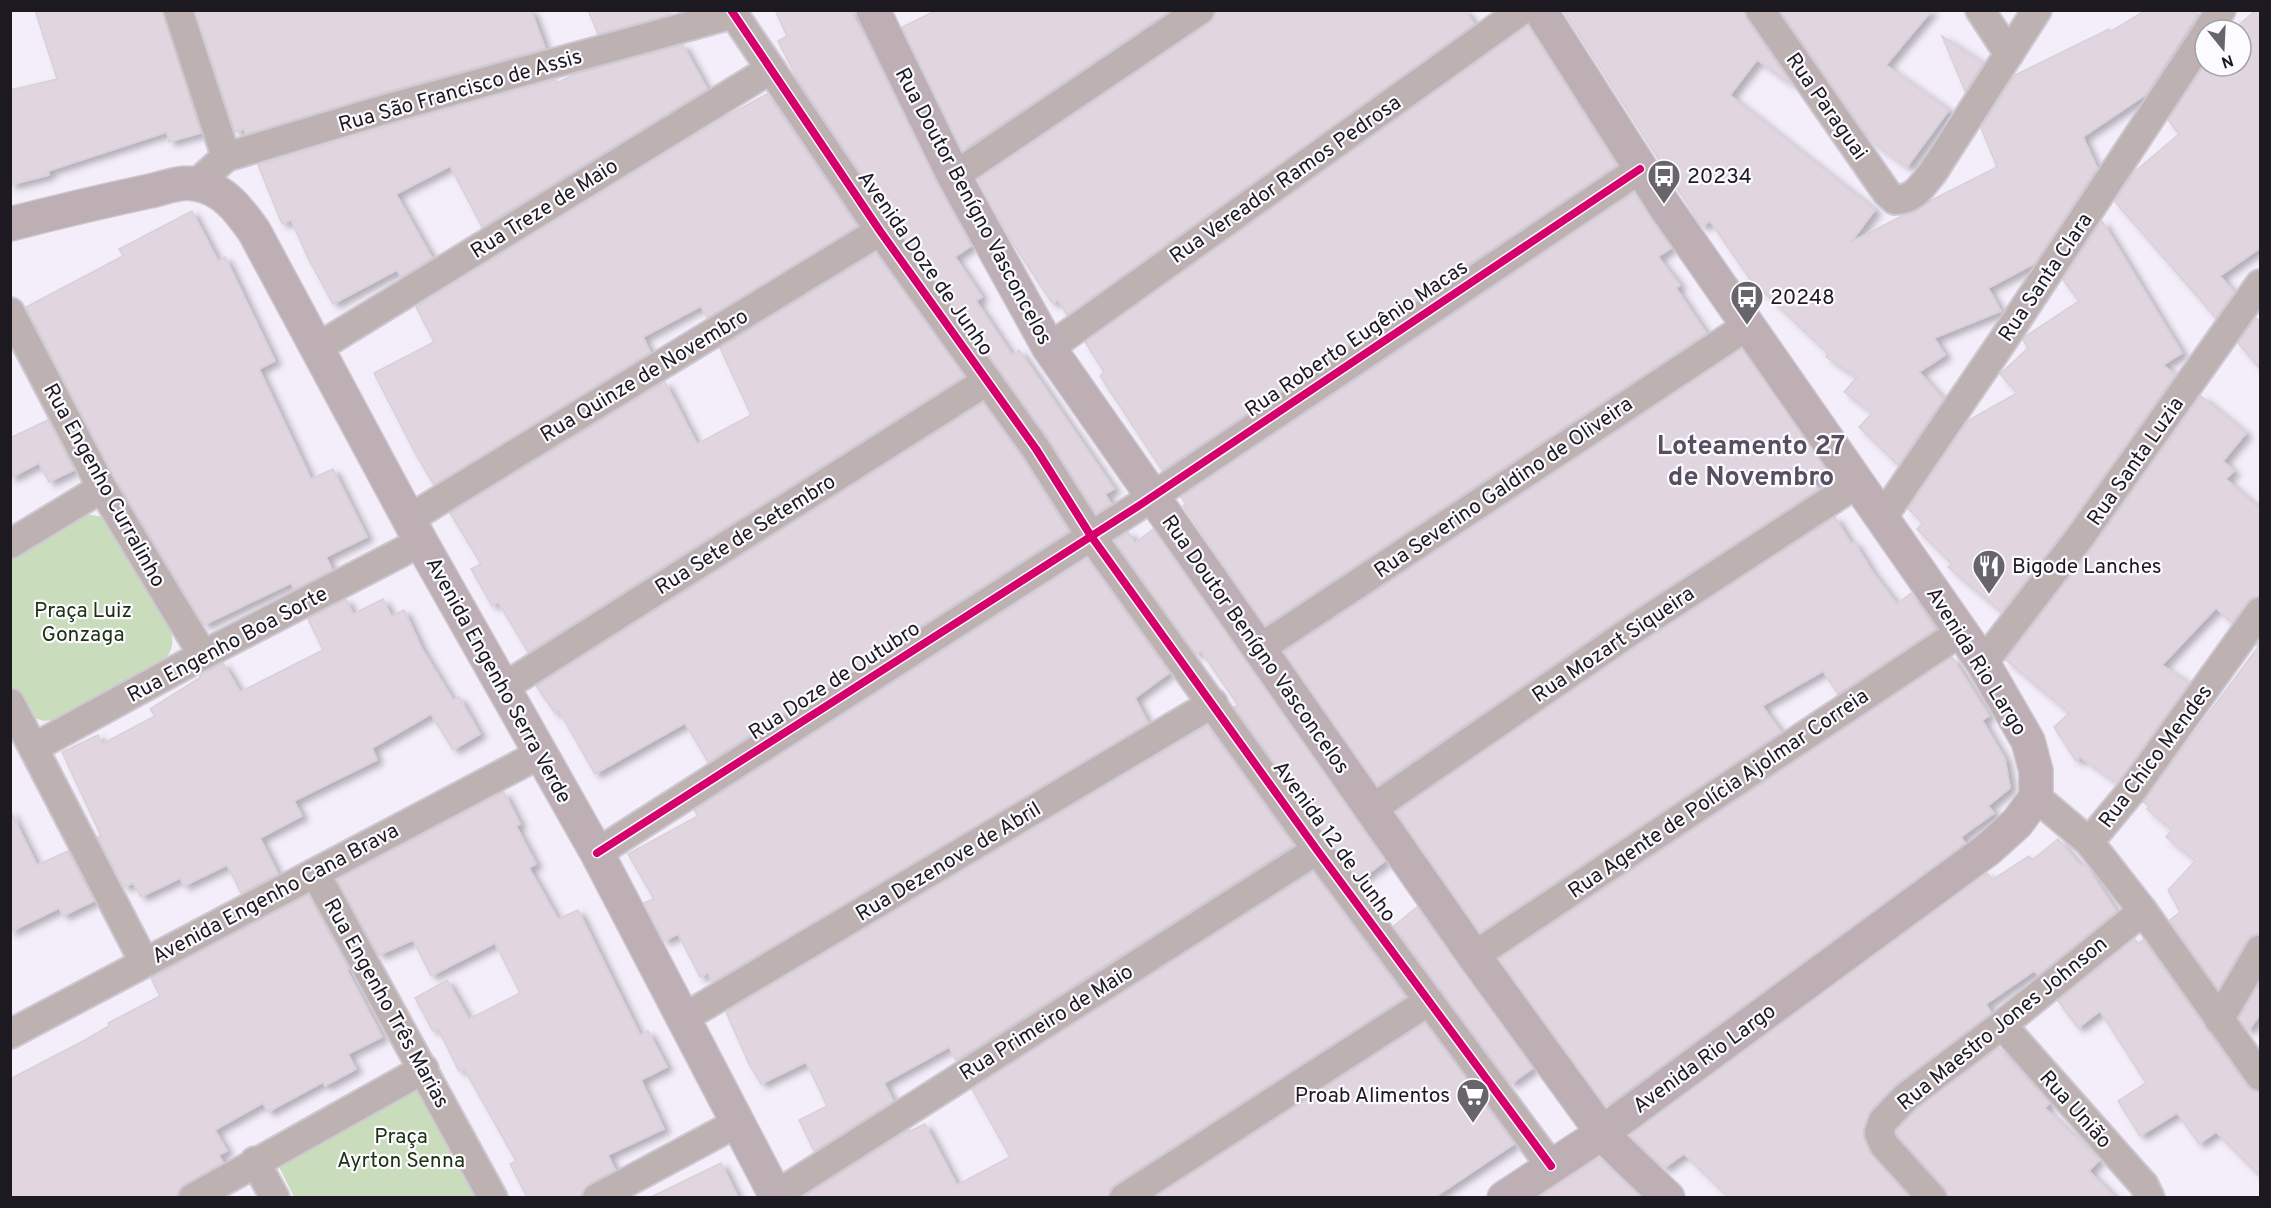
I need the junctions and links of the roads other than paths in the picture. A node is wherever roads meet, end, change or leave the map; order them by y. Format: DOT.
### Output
graph roads {
  1 [pos="178,10"];
  2 [pos="873,10"];
  3 [pos="1200,10"];
  4 [pos="1522,10"];
  5 [pos="1540,10"];
  6 [pos="1760,10"];
  7 [pos="1980,10"];
  8 [pos="2037,10"];
  9 [pos="732,12"];
  10 [pos="2193,53"];
  11 [pos="2009,54"];
  12 [pos="771,69"];
  13 [pos="226,157"];
  14 [pos="1640,169"];
  15 [pos="954,176"];
  16 [pos="196,184"];
  17 [pos="10,224"];
  18 [pos="880,231"];
  19 [pos="2260,284"];
  20 [pos="10,312"];
  21 [pos="1747,326"];
  22 [pos="317,348"];
  23 [pos="1048,348"];
  24 [pos="987,381"];
  25 [pos="1856,484"];
  26 [pos="102,488"];
  27 [pos="1151,497"];
  28 [pos="1882,518"];
  29 [pos="415,531"];
  30 [pos="1091,536"];
  31 [pos="10,544"];
  32 [pos="2260,612"];
  33 [pos="1962,631"];
  34 [pos="1259,649"];
  35 [pos="203,655"];
  36 [pos="1983,663"];
  37 [pos="504,687"];
  38 [pos="10,703"];
  39 [pos="1213,703"];
  40 [pos="35,747"];
  41 [pos="540,754"];
  42 [pos="2036,797"];
  43 [pos="1372,809"];
  44 [pos="2089,842"];
  45 [pos="1317,850"];
  46 [pos="597,854"];
  47 [pos="315,873"];
  48 [pos="2143,910"];
  49 [pos="2260,950"];
  50 [pos="1474,956"];
  51 [pos="144,962"];
  52 [pos="1428,1001"];
  53 [pos="682,1019"];
  54 [pos="2219,1020"];
  55 [pos="2002,1025"];
  56 [pos="10,1034"];
  57 [pos="424,1069"];
  58 [pos="2260,1076"];
  59 [pos="737,1123"];
  60 [pos="1602,1132"];
  61 [pos="255,1161"];
  62 [pos="1551,1166"];
  63 [pos="776,1196"];
  64 [pos="2149,1196"];
  65 [pos="193,1197"];
  66 [pos="275,1197"];
  67 [pos="493,1197"];
  68 [pos="597,1197"];
  69 [pos="1124,1197"];
  70 [pos="1504,1197"];
  71 [pos="1668,1197"];
  72 [pos="1932,1197"];
  1 -- 13 [label="street"];
  2 -- 15 [label="main road, Rua Doutor Benígno Vasconcelos"];
  3 -- 15 [label="street"];
  4 -- 23 [label="street, Rua Vereador Ramos Pedrosa"];
  5 -- 14 [label="main road, Avenida Rio Largo"];
  6 -- 11 [label="street, Rua Paraguai"];
  7 -- 11 [label="street"];
  8 -- 11 [label="street"];
  9 -- 12 [label="street, Avenida Doze de Junho"];
  9 -- 13 [label="street, Rua São Francisco de Assis"];
  10 -- 28 [label="street, Rua Santa Clara"];
  12 -- 18 [label="street, Avenida Doze de Junho"];
  12 -- 22 [label="street, Rua Treze de Maio"];
  13 -- 16 [label="street, Rua São Francisco de Assis"];
  14 -- 21 [label="main road, Avenida Rio Largo"];
  14 -- 27 [label="street, Rua Roberto Eugênio Macas"];
  15 -- 23 [label="main road, Rua Doutor Benígno Vasconcelos"];
  16 -- 17 [label="main road"];
  16 -- 22 [label="main road, Avenida Engenho Serra Verde"];
  18 -- 24 [label="street, Avenida Doze de Junho"];
  18 -- 29 [label="street, Rua Quinze de Novembro"];
  19 -- 36 [label="street, Rua Santa Luzia"];
  20 -- 26 [label="street, Rua Engenho Curralinho"];
  21 -- 25 [label="main road, Avenida Rio Largo"];
  21 -- 34 [label="street, Rua Severino Galdino de Oliveira"];
  22 -- 29 [label="main road, Avenida Engenho Serra Verde"];
  23 -- 27 [label="main road, Rua Doutor Benígno Vasconcelos"];
  24 -- 30 [label="street, Avenida Doze de Junho"];
  24 -- 37 [label="street, Rua Sete de Setembro"];
  25 -- 28 [label="main road, Avenida Rio Largo"];
  25 -- 43 [label="street, Rua Mozart Siqueira"];
  26 -- 31 [label="street"];
  26 -- 35 [label="street, Rua Engenho Curralinho"];
  27 -- 30 [label="street, Rua Roberto Eugênio Macas"];
  27 -- 34 [label="main road, Rua Doutor Benígno Vasconcelos"];
  28 -- 33 [label="main road, Avenida Rio Largo"];
  29 -- 35 [label="street, Rua Engenho Boa Sorte"];
  29 -- 37 [label="main road, Avenida Engenho Serra Verde"];
  30 -- 39 [label="street, Avenida 12 de Junho"];
  30 -- 46 [label="street, Rua Doze de Outubro"];
  32 -- 44 [label="street, Rua Chico Mendes"];
  33 -- 36 [label="main road, Avenida Rio Largo"];
  33 -- 50 [label="street, Rua Agente de Polícia Ajolmar Correia"];
  34 -- 43 [label="main road, Rua Doutor Benígno Vasconcelos"];
  35 -- 40 [label="street, Rua Engenho Boa Sorte"];
  36 -- 42 [label="main road, Avenida Rio Largo"];
  37 -- 41 [label="main road, Avenida Engenho Serra Verde"];
  38 -- 40 [label="street"];
  39 -- 45 [label="street, Avenida 12 de Junho"];
  39 -- 53 [label="street, Rua Dezenove de Abril"];
  40 -- 51 [label="street"];
  41 -- 46 [label="main road, Avenida Engenho Serra Verde"];
  41 -- 47 [label="street, Avenida Engenho Cana Brava"];
  42 -- 44 [label="street, Rua Chico Mendes"];
  42 -- 60 [label="main road, Avenida Rio Largo"];
  43 -- 50 [label="main road, Rua Doutor Benígno Vasconcelos"];
  44 -- 48 [label="street"];
  45 -- 52 [label="street, Avenida 12 de Junho"];
  45 -- 63 [label="street, Rua Primeiro de Maio"];
  46 -- 53 [label="main road, Avenida Engenho Serra Verde"];
  47 -- 51 [label="street, Avenida Engenho Cana Brava"];
  47 -- 57 [label="street, Rua Engenho Três Marias"];
  48 -- 54 [label="street"];
  48 -- 55 [label="street, Rua Maestro Jones Johnson"];
  49 -- 54 [label="street"];
  50 -- 60 [label="main road, Rua Doutor Benígno Vasconcelos"];
  51 -- 56 [label="street, Avenida Engenho Cana Brava"];
  52 -- 62 [label="street, Avenida 12 de Junho"];
  52 -- 69 [label="street"];
  53 -- 59 [label="main road, Avenida Engenho Serra Verde"];
  54 -- 58 [label="street"];
  55 -- 64 [label="street, Rua União"];
  55 -- 72 [label="street, Rua Maestro Jones Johnson"];
  57 -- 61 [label="street"];
  57 -- 67 [label="street, Rua Engenho Três Marias"];
  59 -- 63 [label="main road, Avenida Engenho Serra Verde"];
  59 -- 68 [label="street"];
  60 -- 62 [label="main road, Avenida Rio Largo"];
  60 -- 71 [label="main road"];
  61 -- 65 [label="street"];
  61 -- 66 [label="street"];
  62 -- 70 [label="main road, Avenida Rio Largo"];
}
